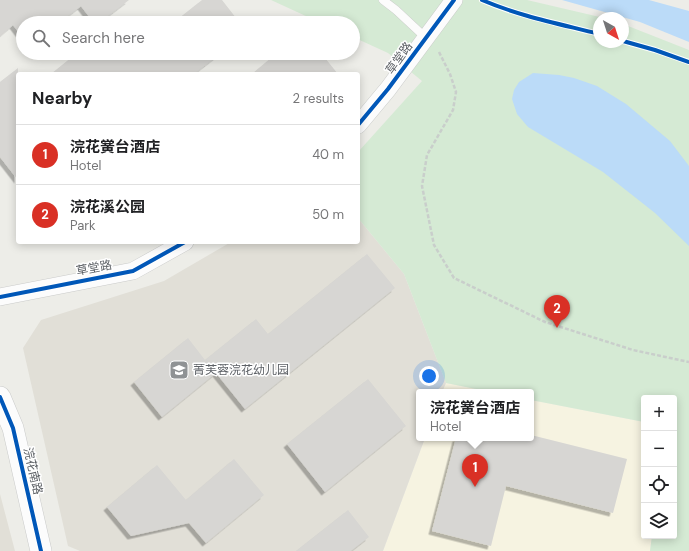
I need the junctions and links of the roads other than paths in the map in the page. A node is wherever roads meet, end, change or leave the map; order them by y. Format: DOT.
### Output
graph roads {
  1 [pos="383,0"];
  2 [pos="454,0"];
  3 [pos="426,38"];
  4 [pos="360,123"];
  5 [pos="181,244"];
  6 [pos="0,297"];
  7 [pos="0,397"];
  8 [pos="41,551"];
  1 -- 3 [label="lane"];
  2 -- 3 [label="street, 草堂路"];
  3 -- 4 [label="street, 草堂路"];
  5 -- 6 [label="street, 草堂路"];
  7 -- 8 [label="street, 浣花南路"];
}
